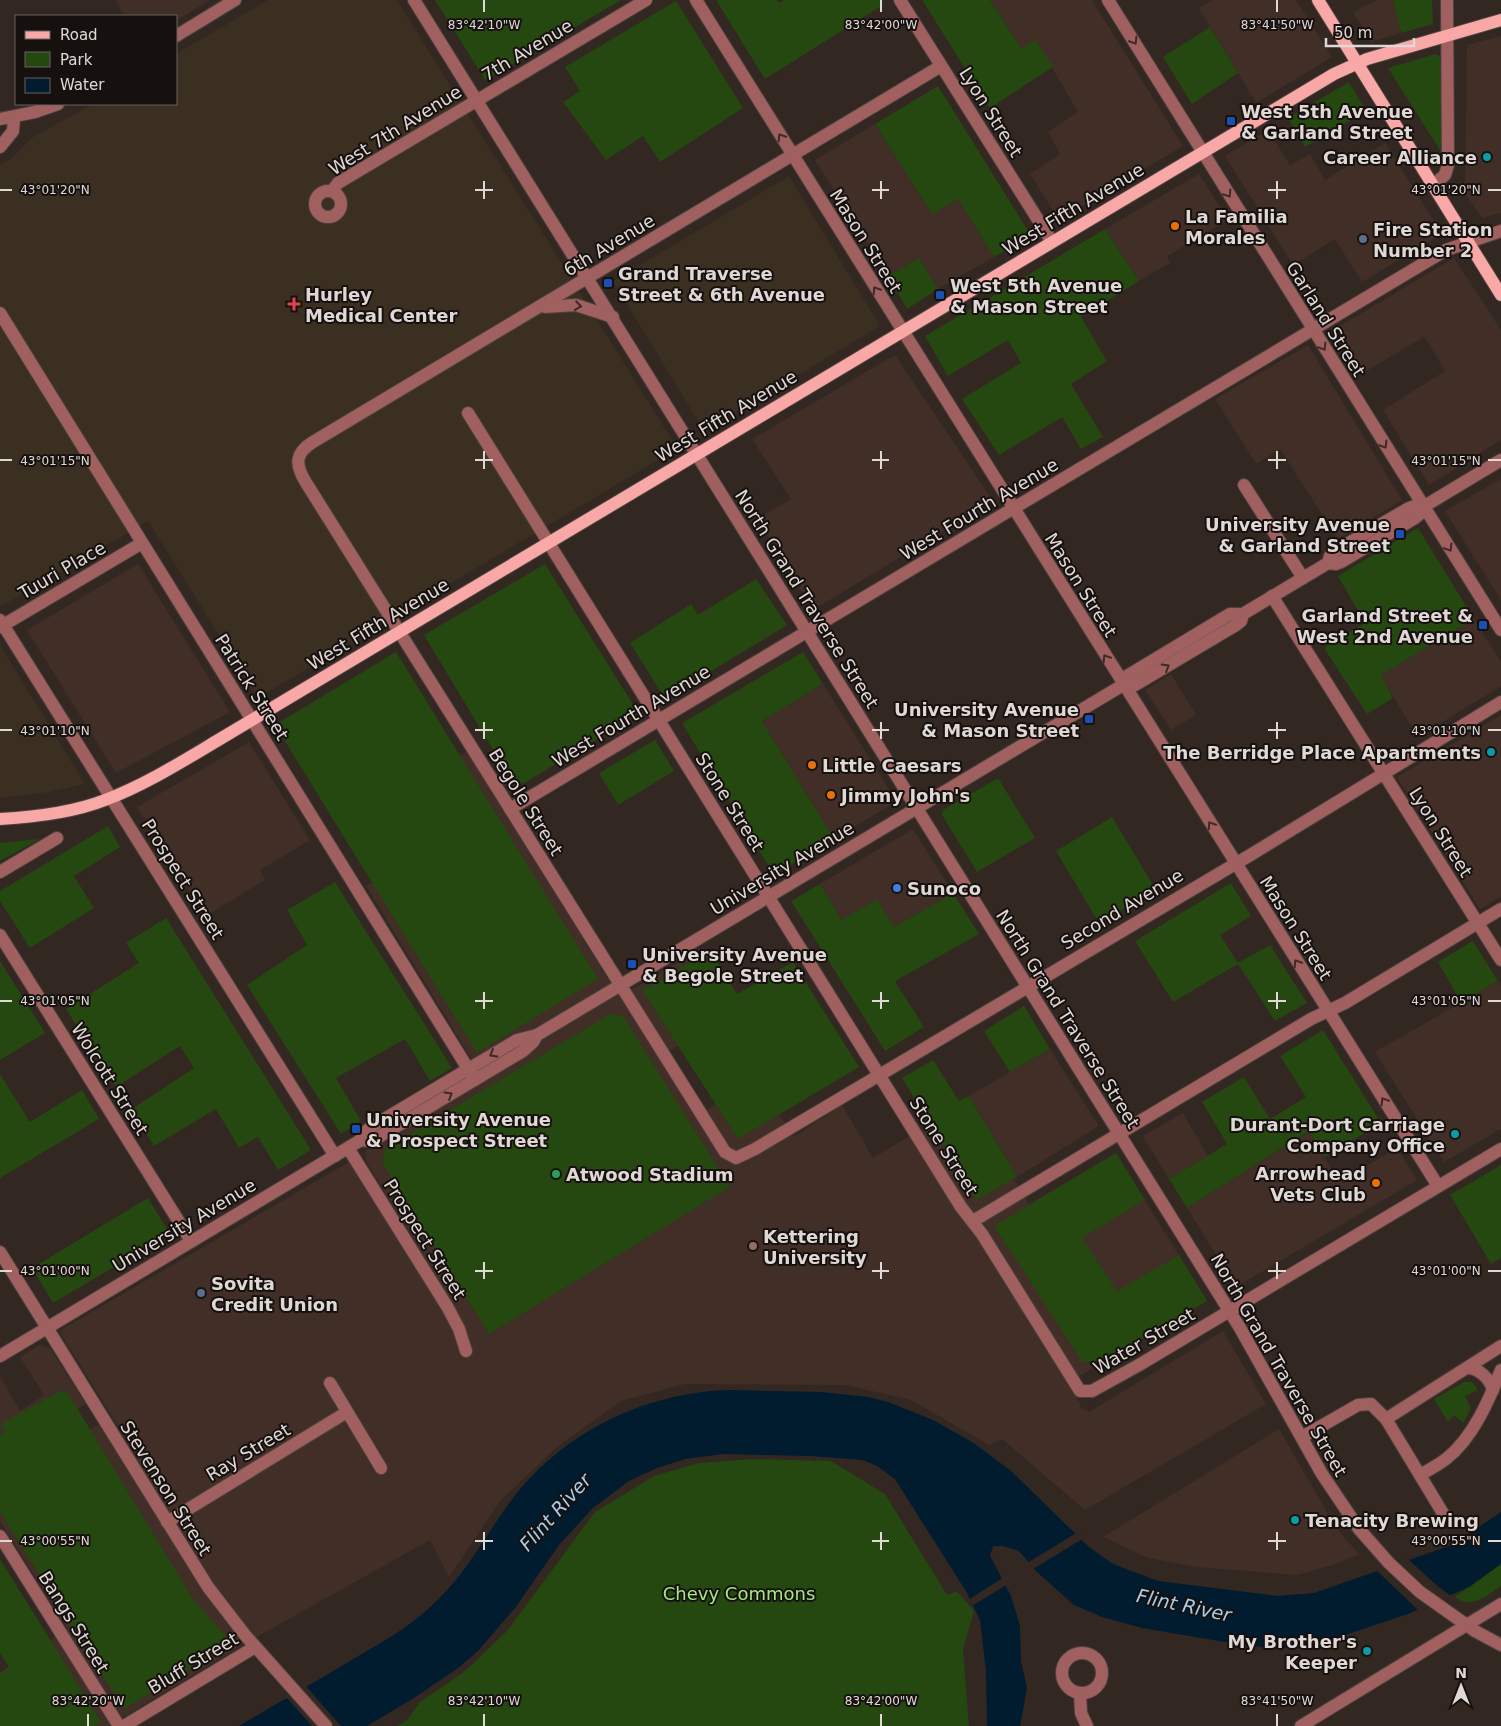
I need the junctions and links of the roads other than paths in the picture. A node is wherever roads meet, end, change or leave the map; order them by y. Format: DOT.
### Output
graph roads {
  1 [pos="235,0"];
  2 [pos="414,0"];
  3 [pos="646,0"];
  4 [pos="696,0"];
  5 [pos="900,0"];
  6 [pos="1108,0"];
  7 [pos="1318,0"];
  8 [pos="1447,0"];
  9 [pos="1501,20"];
  10 [pos="178,35"];
  11 [pos="1447,36"];
  12 [pos="1357,62"];
  13 [pos="942,66"];
  14 [pos="477,100"];
  15 [pos="55,105"];
  16 [pos="14,117"];
  17 [pos="0,119"];
  18 [pos="0,148"];
  19 [pos="1202,152"];
  20 [pos="793,156"];
  21 [pos="1433,185"];
  22 [pos="332,191"];
  23 [pos="1501,232"];
  24 [pos="1467,241"];
  25 [pos="1052,242"];
  26 [pos="588,278"];
  27 [pos="1501,295"];
  28 [pos="541,306"];
  29 [pos="0,313"];
  30 [pos="613,318"];
  31 [pos="1312,330"];
  32 [pos="902,331"];
  33 [pos="468,413"];
  34 [pos="697,454"];
  35 [pos="298,458"];
  36 [pos="1501,460"];
  37 [pos="1244,485"];
  38 [pos="1423,507"];
  39 [pos="1013,509"];
  40 [pos="142,543"];
  41 [pos="548,543"];
  42 [pos="1303,578"];
  43 [pos="1272,596"];
  44 [pos="1,624"];
  45 [pos="1501,630"];
  46 [pos="399,632"];
  47 [pos="807,632"];
  48 [pos="1123,685"];
  49 [pos="1501,702"];
  50 [pos="252,720"];
  51 [pos="659,720"];
  52 [pos="1383,773"];
  53 [pos="111,798"];
  54 [pos="917,808"];
  55 [pos="510,809"];
  56 [pos="0,819"];
  57 [pos="57,838"];
  58 [pos="1235,863"];
  59 [pos="0,872"];
  60 [pos="769,897"];
  61 [pos="1501,909"];
  62 [pos="1478,923"];
  63 [pos="0,935"];
  64 [pos="1501,960"];
  65 [pos="620,986"];
  66 [pos="1027,986"];
  67 [pos="1328,1011"];
  68 [pos="471,1074"];
  69 [pos="879,1075"];
  70 [pos="1119,1134"];
  71 [pos="348,1148"];
  72 [pos="1501,1149"];
  73 [pos="335,1156"];
  74 [pos="734,1158"];
  75 [pos="1438,1186"];
  76 [pos="973,1221"];
  77 [pos="191,1241"];
  78 [pos="0,1252"];
  79 [pos="1229,1310"];
  80 [pos="46,1328"];
  81 [pos="1501,1346"];
  82 [pos="466,1351"];
  83 [pos="0,1356"];
  84 [pos="1467,1368"];
  85 [pos="1501,1370"];
  86 [pos="330,1383"];
  87 [pos="1076,1387"];
  88 [pos="1493,1390"];
  89 [pos="347,1412"];
  90 [pos="1386,1419"];
  91 [pos="1302,1438"];
  92 [pos="381,1468"];
  93 [pos="1420,1475"];
  94 [pos="1444,1515"];
  95 [pos="167,1522"];
  96 [pos="0,1536"];
  97 [pos="1501,1604"];
  98 [pos="1466,1625"];
  99 [pos="1501,1645"];
  100 [pos="255,1647"];
  101 [pos="1080,1694"];
  102 [pos="119,1726"];
  103 [pos="124,1726"];
  104 [pos="326,1726"];
  105 [pos="1087,1726"];
  106 [pos="1301,1726"];
  1 -- 10 [label="street"];
  2 -- 14 [label="street, North Grand Traverse Street"];
  3 -- 14 [label="street, 7th Avenue"];
  20 -- 4 [label="street, Mason Street, one-way"];
  5 -- 13 [label="street, Lyon Street"];
  6 -- 19 [label="street, Garland Street, one-way"];
  7 -- 12 [label="main road"];
  8 -- 11 [label="street"];
  9 -- 11 [label="main road, West Fifth Avenue"];
  11 -- 12 [label="main road, West Fifth Avenue"];
  11 -- 21 [label="street"];
  12 -- 19 [label="main road, West Fifth Avenue"];
  12 -- 21 [label="main road"];
  13 -- 20 [label="street, 6th Avenue"];
  13 -- 25 [label="street, Lyon Street"];
  14 -- 22 [label="street, West 7th Avenue"];
  14 -- 26 [label="street, North Grand Traverse Street"];
  15 -- 16 [label="street"];
  16 -- 17 [label="street"];
  16 -- 18 [label="street"];
  19 -- 25 [label="main road, West Fifth Avenue"];
  19 -- 31 [label="street, Garland Street, one-way"];
  20 -- 26 [label="street, 6th Avenue"];
  32 -- 20 [label="street, Mason Street, one-way"];
  21 -- 24 [label="main road"];
  23 -- 24 [label="street, West Fourth Avenue"];
  24 -- 27 [label="main road"];
  24 -- 31 [label="street, West Fourth Avenue"];
  25 -- 32 [label="main road, West Fifth Avenue"];
  26 -- 28 [label="street, 6th Avenue"];
  26 -- 30 [label="street, North Grand Traverse Street"];
  28 -- 30 [label="street, one-way"];
  28 -- 35 [label="street, 6th Avenue"];
  29 -- 40 [label="street, Patrick Street"];
  30 -- 34 [label="street, North Grand Traverse Street"];
  31 -- 38 [label="street, Garland Street, one-way"];
  31 -- 39 [label="street, West Fourth Avenue"];
  32 -- 34 [label="main road, West Fifth Avenue"];
  32 -- 39 [label="street, Mason Street"];
  33 -- 41 [label="street, Stone Street"];
  34 -- 41 [label="main road, West Fifth Avenue"];
  34 -- 47 [label="street, North Grand Traverse Street"];
  35 -- 46 [label="street, Begole Street"];
  36 -- 38 [label="street, University Avenue"];
  37 -- 42 [label="street"];
  38 -- 42 [label="street, University Avenue"];
  38 -- 45 [label="street, Garland Street, one-way"];
  39 -- 47 [label="street, West Fourth Avenue"];
  48 -- 39 [label="street, Mason Street, one-way"];
  40 -- 44 [label="street, Tuuri Place"];
  40 -- 50 [label="street, Patrick Street"];
  41 -- 46 [label="main road, West Fifth Avenue"];
  41 -- 51 [label="street, Stone Street"];
  42 -- 43 [label="street, University Avenue"];
  43 -- 48 [label="street, University Avenue"];
  43 -- 52 [label="street, Lyon Street"];
  44 -- 53 [label="street, Prospect Street"];
  46 -- 50 [label="main road, West Fifth Avenue"];
  46 -- 55 [label="street, Begole Street"];
  47 -- 51 [label="street, West Fourth Avenue"];
  47 -- 54 [label="street, North Grand Traverse Street"];
  48 -- 54 [label="street, University Avenue"];
  58 -- 48 [label="street, Mason Street, one-way"];
  49 -- 52 [label="street, Second Avenue"];
  50 -- 53 [label="main road, West Fifth Avenue"];
  50 -- 68 [label="street, Patrick Street"];
  51 -- 55 [label="street, West Fourth Avenue"];
  51 -- 60 [label="street, Stone Street"];
  52 -- 58 [label="street, Second Avenue"];
  52 -- 62 [label="street, Lyon Street"];
  53 -- 56 [label="main road, West Fifth Avenue"];
  53 -- 73 [label="street, Prospect Street"];
  54 -- 60 [label="street, University Avenue"];
  54 -- 66 [label="street, North Grand Traverse Street"];
  55 -- 65 [label="street, Begole Street"];
  57 -- 59 [label="street"];
  58 -- 66 [label="street, Second Avenue"];
  67 -- 58 [label="street, Mason Street, one-way"];
  60 -- 65 [label="street, University Avenue"];
  60 -- 69 [label="street, Stone Street"];
  61 -- 62 [label="street"];
  62 -- 64 [label="street, Lyon Street"];
  62 -- 67 [label="street"];
  63 -- 77 [label="street, Wolcott Street"];
  65 -- 68 [label="street, University Avenue"];
  65 -- 74 [label="street, Begole Street"];
  66 -- 69 [label="street, Second Avenue"];
  66 -- 70 [label="street, North Grand Traverse Street"];
  67 -- 70 [label="street"];
  75 -- 67 [label="street, Mason Street, one-way"];
  68 -- 71 [label="street, University Avenue"];
  69 -- 74 [label="street, Second Avenue"];
  69 -- 76 [label="street, Stone Street"];
  70 -- 76 [label="street"];
  70 -- 79 [label="street, North Grand Traverse Street"];
  71 -- 73 [label="street, University Avenue"];
  71 -- 82 [label="street, Prospect Street"];
  72 -- 75 [label="street, Water Street"];
  73 -- 77 [label="street, University Avenue"];
  75 -- 79 [label="street, Water Street"];
  76 -- 87 [label="street, Stone Street"];
  77 -- 80 [label="street, University Avenue"];
  78 -- 80 [label="street, Stevenson Street"];
  79 -- 87 [label="street, Water Street"];
  79 -- 91 [label="street, North Grand Traverse Street"];
  80 -- 83 [label="street, University Avenue"];
  80 -- 95 [label="street, Stevenson Street"];
  81 -- 84 [label="street"];
  84 -- 88 [label="street"];
  84 -- 90 [label="street"];
  85 -- 88 [label="street"];
  86 -- 89 [label="street"];
  88 -- 93 [label="street"];
  89 -- 92 [label="street"];
  89 -- 95 [label="street, Ray Street"];
  90 -- 91 [label="street"];
  90 -- 93 [label="street"];
  91 -- 98 [label="street, North Grand Traverse Street"];
  93 -- 94 [label="street"];
  95 -- 100 [label="street, Stevenson Street"];
  96 -- 102 [label="street, Bangs Street"];
  97 -- 98 [label="street"];
  98 -- 99 [label="street, North Grand Traverse Street"];
  98 -- 106 [label="street"];
  100 -- 103 [label="street, Bluff Street"];
  100 -- 104 [label="street, Stevenson Street"];
  101 -- 105 [label="street"];
}
